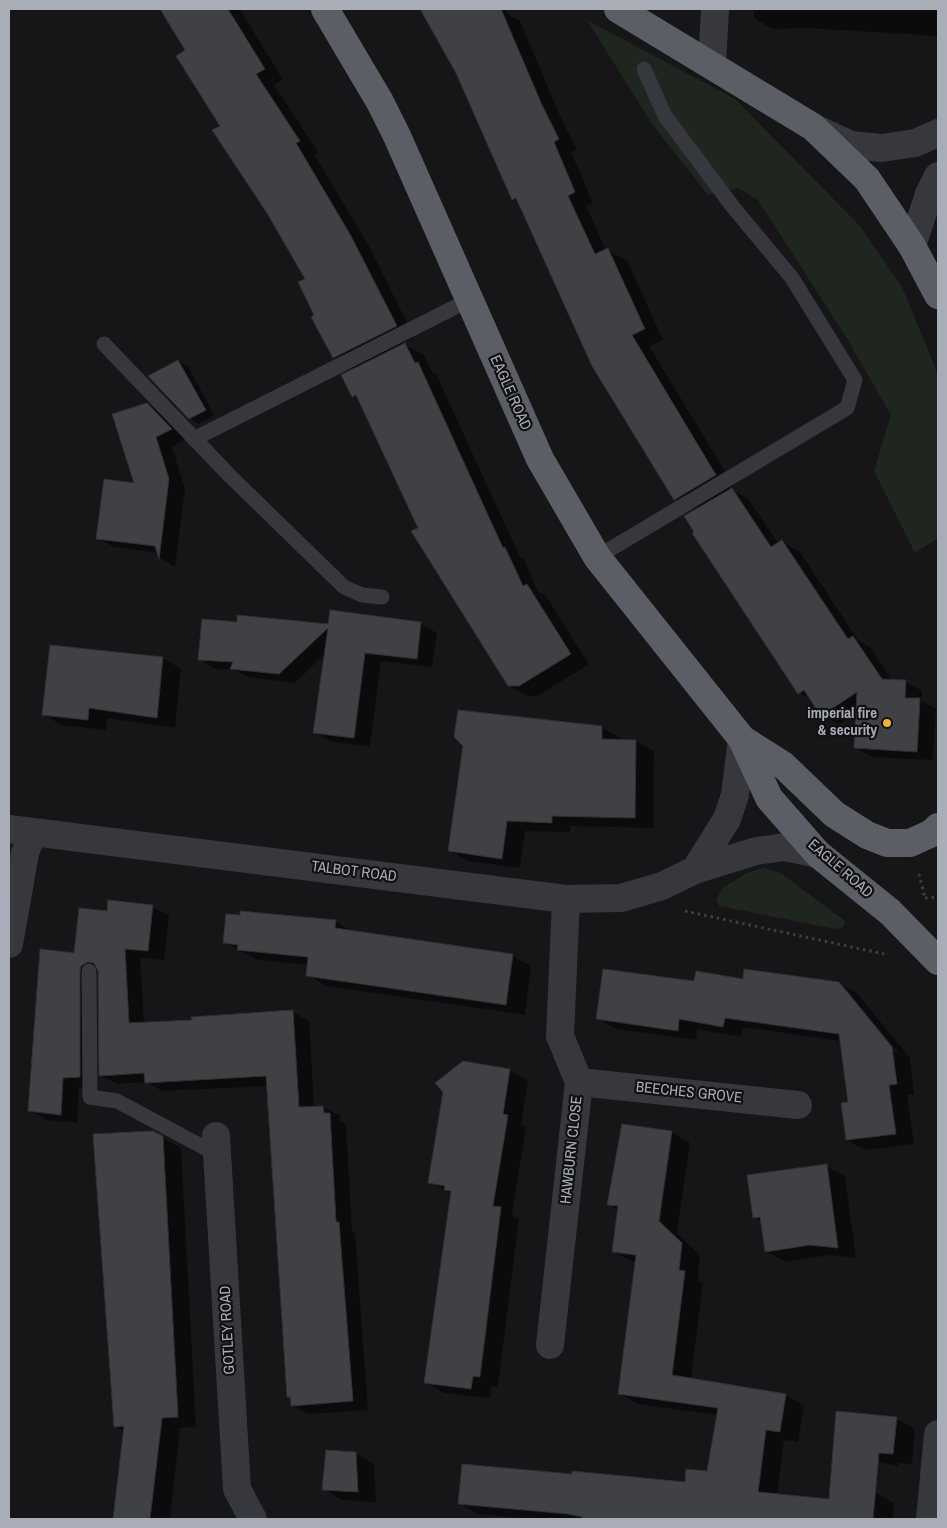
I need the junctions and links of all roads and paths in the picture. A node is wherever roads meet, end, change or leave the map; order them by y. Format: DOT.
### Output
graph roads {
  1 [pos="618,9"];
  2 [pos="715,9"];
  3 [pos="328,11"];
  4 [pos="712,65"];
  5 [pos="644,69"];
  6 [pos="813,127"];
  7 [pos="938,133"];
  8 [pos="938,176"];
  9 [pos="912,246"];
  10 [pos="938,295"];
  11 [pos="469,300"];
  12 [pos="104,344"];
  13 [pos="194,439"];
  14 [pos="597,557"];
  15 [pos="382,597"];
  16 [pos="742,739"];
  17 [pos="938,827"];
  18 [pos="21,830"];
  19 [pos="818,854"];
  20 [pos="695,870"];
  21 [pos="938,897"];
  22 [pos="925,898"];
  23 [pos="566,899"];
  24 [pos="679,910"];
  25 [pos="9,944"];
  26 [pos="890,956"];
  27 [pos="938,961"];
  28 [pos="89,971"];
  29 [pos="579,1082"];
  30 [pos="798,1105"];
  31 [pos="217,1145"];
  32 [pos="550,1346"];
  33 [pos="938,1434"];
  34 [pos="933,1503"];
  35 [pos="253,1519"];
  1 -- 4 [label="highway"];
  2 -- 4 [label="street"];
  3 -- 11 [label="highway, EAGLE ROAD"];
  4 -- 6 [label="highway"];
  5 -- 14 [label="lane"];
  6 -- 7 [label="street"];
  6 -- 9 [label="highway"];
  8 -- 9 [label="street"];
  9 -- 10 [label="highway"];
  11 -- 13 [label="lane"];
  11 -- 14 [label="highway, EAGLE ROAD"];
  12 -- 13 [label="lane"];
  13 -- 15 [label="lane"];
  14 -- 16 [label="highway, EAGLE ROAD"];
  16 -- 17 [label="highway, EAGLE ROAD"];
  16 -- 19 [label="highway, EAGLE ROAD"];
  16 -- 20 [label="street"];
  18 -- 23 [label="street, TALBOT ROAD"];
  18 -- 25 [label="street"];
  19 -- 20 [label="street, TALBOT ROAD"];
  19 -- 27 [label="highway, EAGLE ROAD"];
  20 -- 23 [label="street, TALBOT ROAD"];
  21 -- 22 [label="path"];
  23 -- 29 [label="street, HAWBURN CLOSE"];
  24 -- 26 [label="path"];
  28 -- 31 [label="lane"];
  29 -- 30 [label="street, BEECHES GROVE"];
  29 -- 32 [label="street, HAWBURN CLOSE"];
  31 -- 35 [label="street, GOTLEY ROAD"];
  33 -- 34 [label="street"];
}
